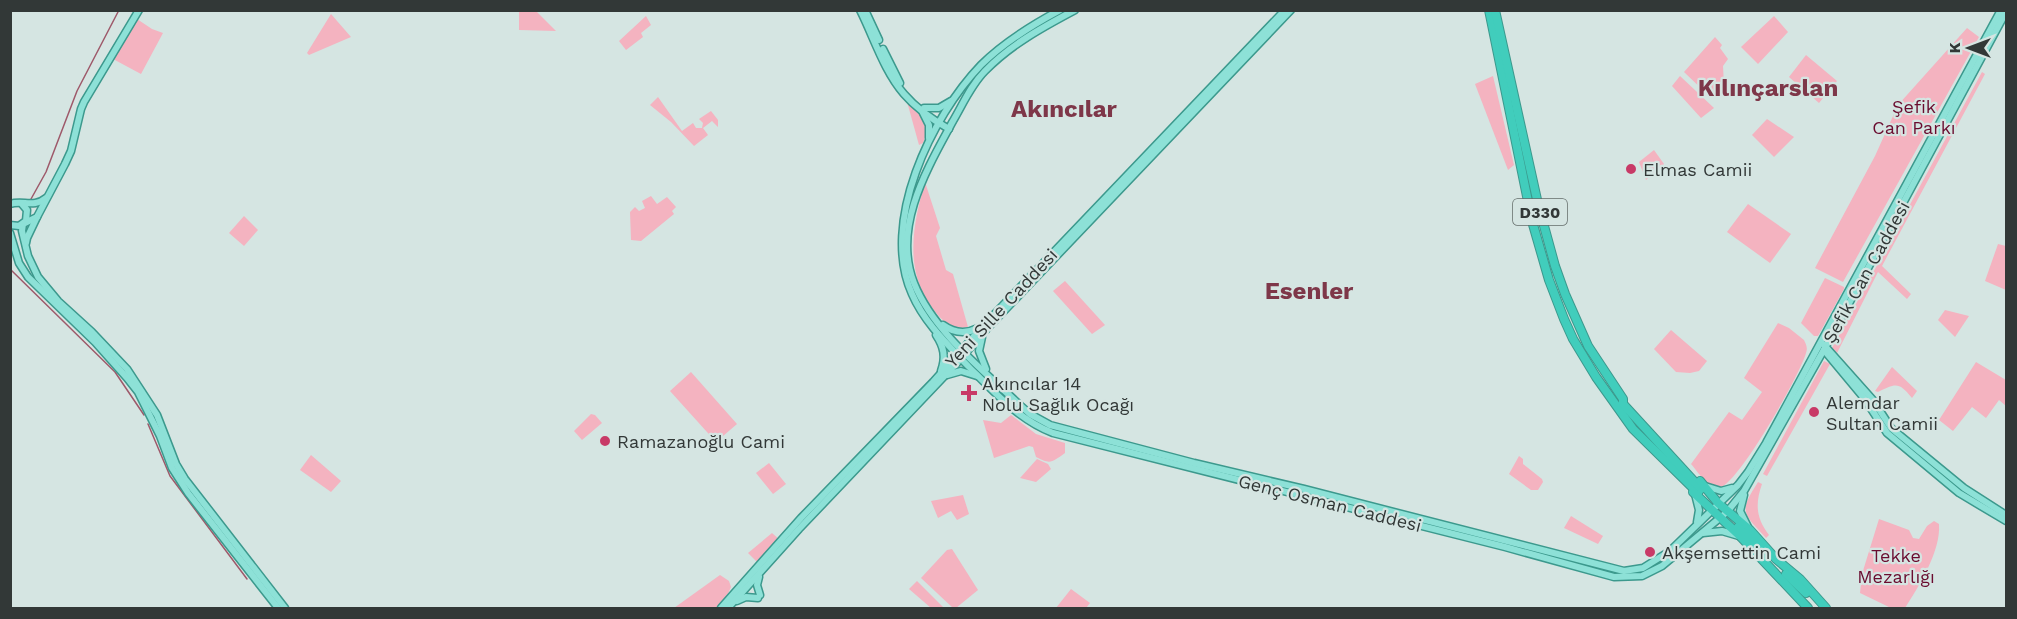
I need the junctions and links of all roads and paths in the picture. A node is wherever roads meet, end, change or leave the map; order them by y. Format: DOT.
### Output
graph roads {
  1 [pos="139,10"];
  2 [pos="860,10"];
  3 [pos="865,10"];
  4 [pos="1060,10"];
  5 [pos="1075,10"];
  6 [pos="1285,10"];
  7 [pos="1291,10"];
  8 [pos="1487,10"];
  9 [pos="1497,10"];
  10 [pos="2001,10"];
  11 [pos="2007,12"];
  12 [pos="1499,43"];
  13 [pos="956,96"];
  14 [pos="948,107"];
  15 [pos="923,109"];
  16 [pos="957,114"];
  17 [pos="940,121"];
  18 [pos="950,127"];
  19 [pos="932,135"];
  20 [pos="941,142"];
  21 [pos="927,144"];
  22 [pos="48,196"];
  23 [pos="12,200"];
  24 [pos="21,203"];
  25 [pos="38,217"];
  26 [pos="24,223"];
  27 [pos="10,225"];
  28 [pos="10,233"];
  29 [pos="12,242"];
  30 [pos="26,247"];
  31 [pos="935,318"];
  32 [pos="926,320"];
  33 [pos="984,328"];
  34 [pos="1824,346"];
  35 [pos="961,354"];
  36 [pos="941,376"];
  37 [pos="979,377"];
  38 [pos="992,378"];
  39 [pos="1738,485"];
  40 [pos="1746,489"];
  41 [pos="1700,490"];
  42 [pos="1718,503"];
  43 [pos="1727,512"];
  44 [pos="1708,513"];
  45 [pos="2007,514"];
  46 [pos="1716,521"];
  47 [pos="2007,521"];
  48 [pos="1694,528"];
  49 [pos="1750,530"];
  50 [pos="1738,531"];
  51 [pos="1700,535"];
  52 [pos="762,571"];
  53 [pos="734,602"];
  54 [pos="278,609"];
  55 [pos="285,609"];
  56 [pos="721,609"];
  57 [pos="728,609"];
  58 [pos="1808,609"];
  59 [pos="1814,609"];
  60 [pos="1824,609"];
  1 -- 22 [label="main road"];
  2 -- 15 [label="main road"];
  3 -- 15 [label="main road"];
  4 -- 13 [label="main road"];
  5 -- 16 [label="main road"];
  6 -- 33 [label="main road, Yeni Sille Caddesi"];
  7 -- 33 [label="main road, Yeni Sille Caddesi"];
  8 -- 12 [label="highway"];
  9 -- 12 [label="highway"];
  10 -- 34 [label="main road, Şefik Can Caddesi"];
  11 -- 34 [label="main road, Şefik Can Caddesi"];
  12 -- 41 [label="highway, D330"];
  12 -- 41 [label="highway, D330"];
  13 -- 14 [label="main road"];
  13 -- 15 [label="main road"];
  14 -- 16 [label="main road"];
  14 -- 17 [label="main road"];
  15 -- 17 [label="main road"];
  15 -- 21 [label="main road"];
  16 -- 18 [label="main road"];
  17 -- 18 [label="main road"];
  17 -- 19 [label="main road"];
  18 -- 20 [label="main road"];
  19 -- 20 [label="main road"];
  19 -- 21 [label="main road"];
  20 -- 31 [label="main road"];
  21 -- 32 [label="main road"];
  22 -- 24 [label="main road"];
  22 -- 25 [label="main road"];
  23 -- 24 [label="main road"];
  24 -- 26 [label="main road"];
  25 -- 26 [label="main road"];
  25 -- 30 [label="main road"];
  26 -- 27 [label="main road"];
  26 -- 30 [label="main road"];
  28 -- 29 [label="main road"];
  29 -- 30 [label="main road"];
  29 -- 54 [label="main road"];
  30 -- 55 [label="main road"];
  31 -- 33 [label="main road"];
  31 -- 35 [label="main road"];
  32 -- 35 [label="main road"];
  32 -- 36 [label="main road"];
  33 -- 35 [label="main road, Yeni Sille Caddesi"];
  33 -- 38 [label="main road"];
  34 -- 39 [label="main road, Şefik Can Caddesi"];
  34 -- 40 [label="main road, Şefik Can Caddesi"];
  34 -- 45 [label="main road"];
  34 -- 47 [label="main road"];
  35 -- 36 [label="main road, Yeni Sille Caddesi"];
  35 -- 37 [label="main road, Genç Osman Caddesi"];
  35 -- 38 [label="main road, Genç Osman Caddesi"];
  36 -- 37 [label="main road"];
  36 -- 52 [label="main road, Yeni Sille Caddesi"];
  36 -- 56 [label="main road, Yeni Sille Caddesi"];
  37 -- 51 [label="main road, Genç Osman Caddesi"];
  38 -- 48 [label="main road, Genç Osman Caddesi"];
  39 -- 41 [label="main road"];
  39 -- 42 [label="main road, Şefik Can Caddesi"];
  40 -- 43 [label="main road, Şefik Can Caddesi"];
  40 -- 49 [label="main road"];
  41 -- 42 [label="highway"];
  41 -- 44 [label="highway"];
  41 -- 48 [label="main road"];
  42 -- 43 [label="highway"];
  42 -- 44 [label="main road, Şefik Can Caddesi"];
  43 -- 46 [label="main road, Şefik Can Caddesi"];
  43 -- 49 [label="highway"];
  44 -- 46 [label="highway"];
  44 -- 48 [label="main road, Genç Osman Caddesi"];
  46 -- 50 [label="highway"];
  46 -- 51 [label="main road, Genç Osman Caddesi"];
  49 -- 60 [label="highway"];
  50 -- 51 [label="main road"];
  50 -- 58 [label="highway"];
  50 -- 59 [label="highway"];
  50 -- 60 [label="highway"];
  52 -- 53 [label="main road, Yeni Sille Caddesi"];
  52 -- 53 [label="main road"];
  53 -- 57 [label="main road, Yeni Sille Caddesi"];
}
